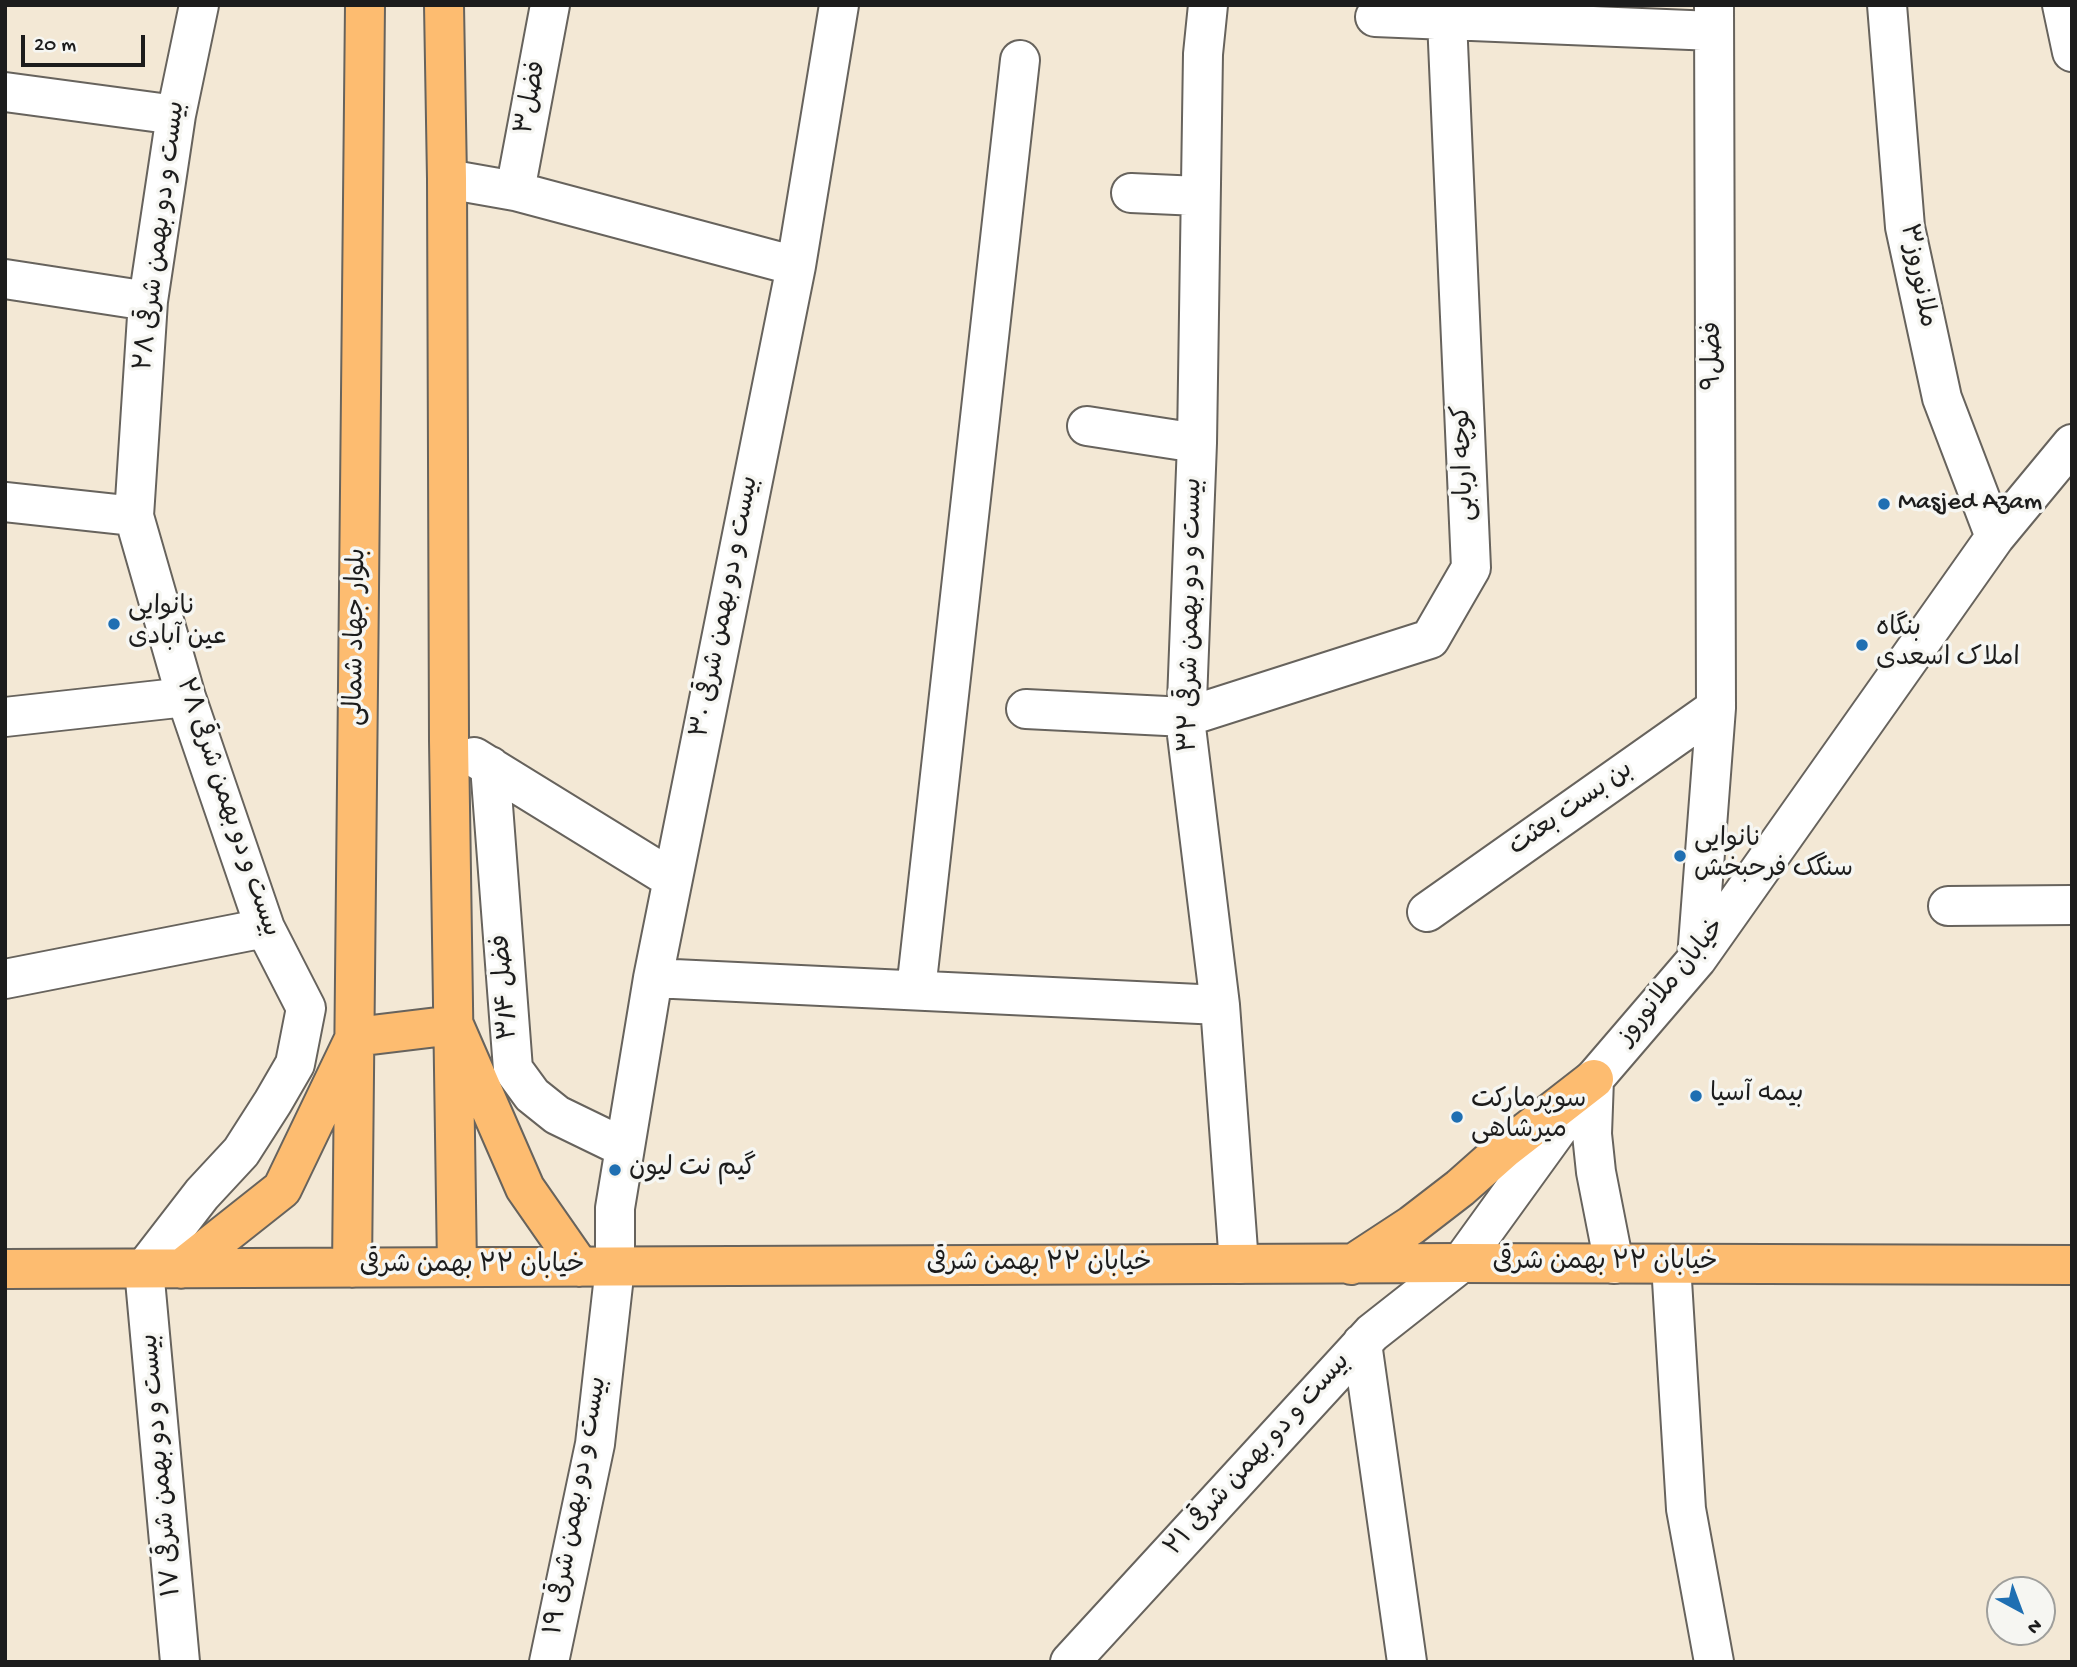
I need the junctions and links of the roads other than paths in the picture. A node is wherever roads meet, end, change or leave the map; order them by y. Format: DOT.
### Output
graph roads {
  1 [pos="199,5"];
  2 [pos="365,5"];
  3 [pos="444,5"];
  4 [pos="550,5"];
  5 [pos="839,5"];
  6 [pos="1208,5"];
  7 [pos="1887,5"];
  8 [pos="2063,5"];
  9 [pos="1375,17"];
  10 [pos="1714,18"];
  11 [pos="1447,20"];
  12 [pos="2072,52"];
  13 [pos="1020,60"];
  14 [pos="5,92"];
  15 [pos="176,115"];
  16 [pos="447,179"];
  17 [pos="515,191"];
  18 [pos="1131,193"];
  19 [pos="1199,196"];
  20 [pos="796,266"];
  21 [pos="5,279"];
  22 [pos="148,301"];
  23 [pos="1087,426"];
  24 [pos="1197,443"];
  25 [pos="2072,444"];
  26 [pos="5,502"];
  27 [pos="134,516"];
  28 [pos="1995,537"];
  29 [pos="186,697"];
  30 [pos="1716,708"];
  31 [pos="1026,709"];
  32 [pos="1186,717"];
  33 [pos="5,718"];
  34 [pos="449,741"];
  35 [pos="490,766"];
  36 [pos="673,879"];
  37 [pos="2072,905"];
  38 [pos="1948,906"];
  39 [pos="1427,912"];
  40 [pos="265,928"];
  41 [pos="1697,959"];
  42 [pos="13,977"];
  43 [pos="653,978"];
  44 [pos="916,990"];
  45 [pos="1220,1005"];
  46 [pos="454,1025"];
  47 [pos="355,1037"];
  48 [pos="1594,1079"];
  49 [pos="625,1148"];
  50 [pos="615,1208"];
  51 [pos="1461,1263"];
  52 [pos="1239,1264"];
  53 [pos="1614,1264"];
  54 [pos="1671,1264"];
  55 [pos="1351,1265"];
  56 [pos="2072,1265"];
  57 [pos="597,1267"];
  58 [pos="352,1268"];
  59 [pos="457,1268"];
  60 [pos="5,1269"];
  61 [pos="162,1269"];
  62 [pos="1362,1343"];
  63 [pos="1076,1659"];
  64 [pos="180,1662"];
  65 [pos="548,1662"];
  66 [pos="1407,1662"];
  67 [pos="1714,1662"];
  1 -- 15 [label="street, بیست و دو بهمن شرقی ۲۸"];
  2 -- 47 [label="main road, بلوار جهاد شمالی"];
  3 -- 16 [label="main road"];
  4 -- 17 [label="street, فضل۳"];
  5 -- 20 [label="street, بیست و دو بهمن شرقی ۳۰"];
  6 -- 19 [label="street, بیست و دو بهمن شرقی ۳۲"];
  7 -- 28 [label="street, ملانوروز۳"];
  8 -- 12 [label="street"];
  9 -- 11 [label="street"];
  10 -- 11 [label="street"];
  10 -- 30 [label="street, فضل۹"];
  11 -- 32 [label="street, کوچه اربابی"];
  13 -- 44 [label="street"];
  14 -- 15 [label="street"];
  15 -- 22 [label="street, بیست و دو بهمن شرقی ۲۸"];
  16 -- 17 [label="street"];
  16 -- 34 [label="main road"];
  17 -- 20 [label="street"];
  18 -- 19 [label="street"];
  19 -- 24 [label="street, بیست و دو بهمن شرقی ۳۲"];
  20 -- 36 [label="street, بیست و دو بهمن شرقی ۳۰"];
  21 -- 22 [label="street"];
  22 -- 27 [label="street, بیست و دو بهمن شرقی ۲۸"];
  23 -- 24 [label="street"];
  24 -- 32 [label="street, بیست و دو بهمن شرقی ۳۲"];
  25 -- 28 [label="street, خیابان ملانوروز"];
  26 -- 27 [label="street"];
  27 -- 29 [label="street, بیست و دو بهمن شرقی ۲۸"];
  28 -- 41 [label="street, خیابان ملانوروز"];
  29 -- 33 [label="street"];
  29 -- 40 [label="street, بیست و دو بهمن شرقی ۲۸"];
  30 -- 39 [label="street, بن بست بعثت"];
  30 -- 41 [label="street, فضل۹"];
  31 -- 32 [label="street"];
  32 -- 45 [label="street, بیست و دو بهمن شرقی ۳۲"];
  34 -- 35 [label="street"];
  34 -- 46 [label="main road"];
  35 -- 36 [label="street"];
  35 -- 49 [label="street, فضل ۳/۴"];
  36 -- 43 [label="street, بیست و دو بهمن شرقی ۳۰"];
  37 -- 38 [label="street"];
  40 -- 42 [label="street"];
  40 -- 61 [label="street, بیست و دو بهمن شرقی ۲۸"];
  41 -- 48 [label="street, خیابان ملانوروز"];
  43 -- 44 [label="street"];
  43 -- 49 [label="street, بیست و دو بهمن شرقی ۳۰"];
  44 -- 45 [label="street"];
  45 -- 52 [label="street, بیست و دو بهمن شرقی ۳۲"];
  46 -- 47 [label="main road"];
  46 -- 57 [label="main road"];
  46 -- 59 [label="main road"];
  47 -- 58 [label="main road, بلوار جهاد شمالی"];
  47 -- 61 [label="main road"];
  48 -- 51 [label="street, خیابان ملانوروز"];
  48 -- 53 [label="street"];
  48 -- 55 [label="main road"];
  49 -- 50 [label="street, بیست و دو بهمن شرقی ۳۰"];
  50 -- 57 [label="street, بیست و دو بهمن شرقی ۱۹"];
  51 -- 53 [label="main road, خیابان ۲۲ بهمن شرقی"];
  51 -- 55 [label="main road, خیابان ۲۲ بهمن شرقی"];
  51 -- 62 [label="street, بیست و دو بهمن شرقی ۲۱"];
  52 -- 55 [label="main road, خیابان ۲۲ بهمن شرقی"];
  52 -- 57 [label="main road, خیابان ۲۲ بهمن شرقی"];
  53 -- 54 [label="main road, خیابان ۲۲ بهمن شرقی"];
  54 -- 56 [label="main road, خیابان ۲۲ بهمن شرقی"];
  54 -- 67 [label="street"];
  57 -- 59 [label="main road, خیابان ۲۲ بهمن شرقی"];
  57 -- 65 [label="street, بیست و دو بهمن شرقی ۱۹"];
  58 -- 59 [label="main road, خیابان ۲۲ بهمن شرقی"];
  58 -- 61 [label="main road, خیابان ۲۲ بهمن شرقی"];
  60 -- 61 [label="main road, خیابان ۲۲ بهمن شرقی"];
  61 -- 64 [label="street, بیست و دو بهمن شرقی ۱۷"];
  62 -- 63 [label="street, بیست و دو بهمن شرقی ۲۱"];
  62 -- 66 [label="street"];
}
